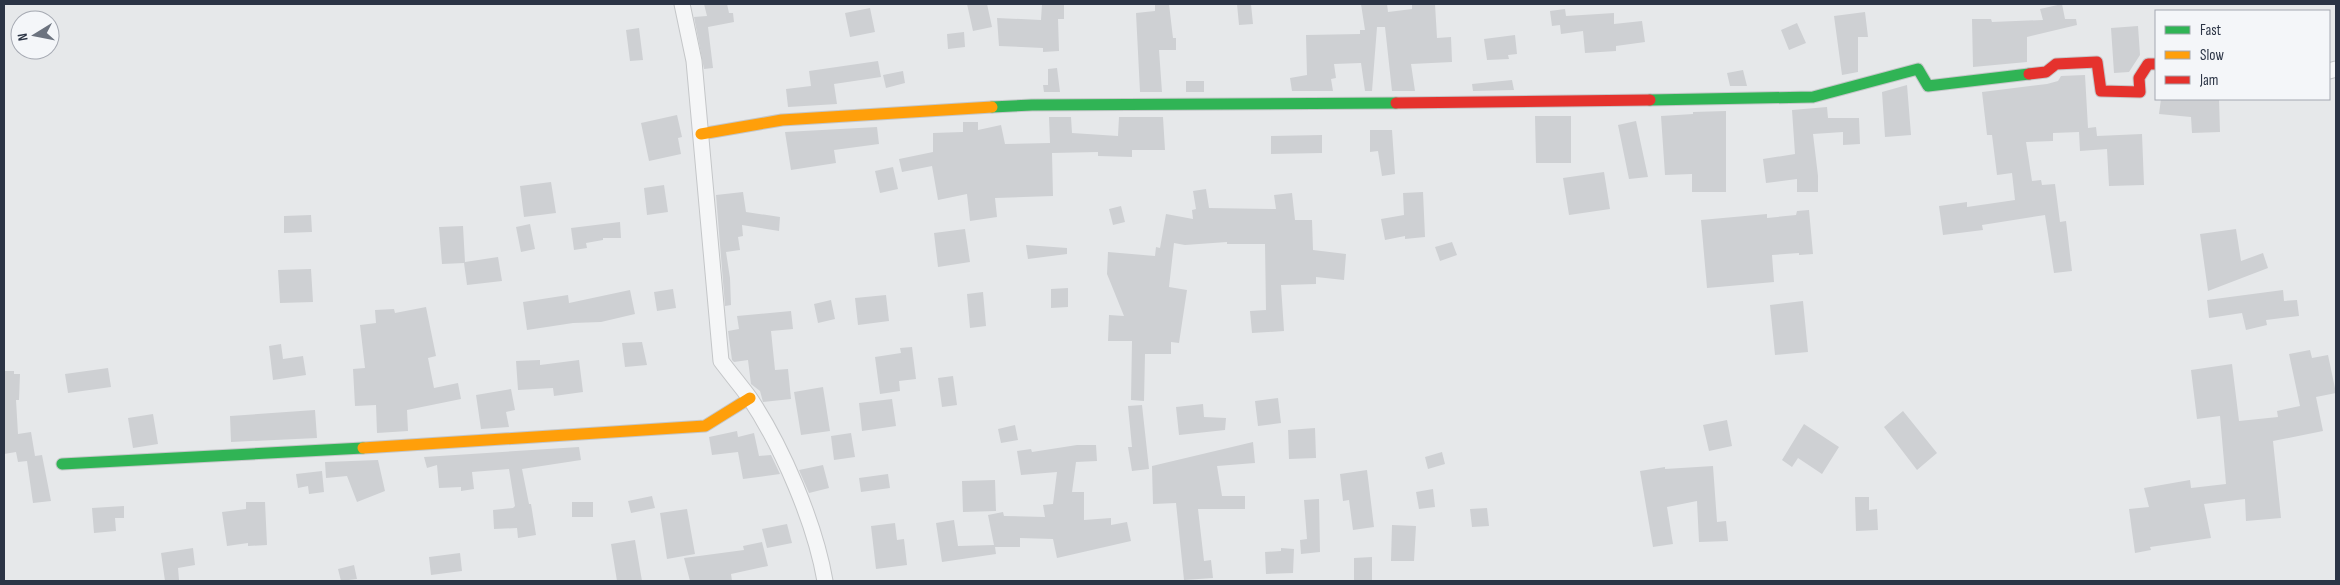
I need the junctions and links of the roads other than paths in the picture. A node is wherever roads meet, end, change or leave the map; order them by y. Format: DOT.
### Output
graph roads {
  1 [pos="682,4"];
  2 [pos="2155,64"];
  3 [pos="701,134"];
  4 [pos="750,398"];
  5 [pos="62,464"];
  6 [pos="825,581"];
  1 -- 3 [label="street"];
  2 -- 3 [label="street"];
  3 -- 4 [label="street"];
  4 -- 5 [label="street"];
  4 -- 6 [label="street"];
}
